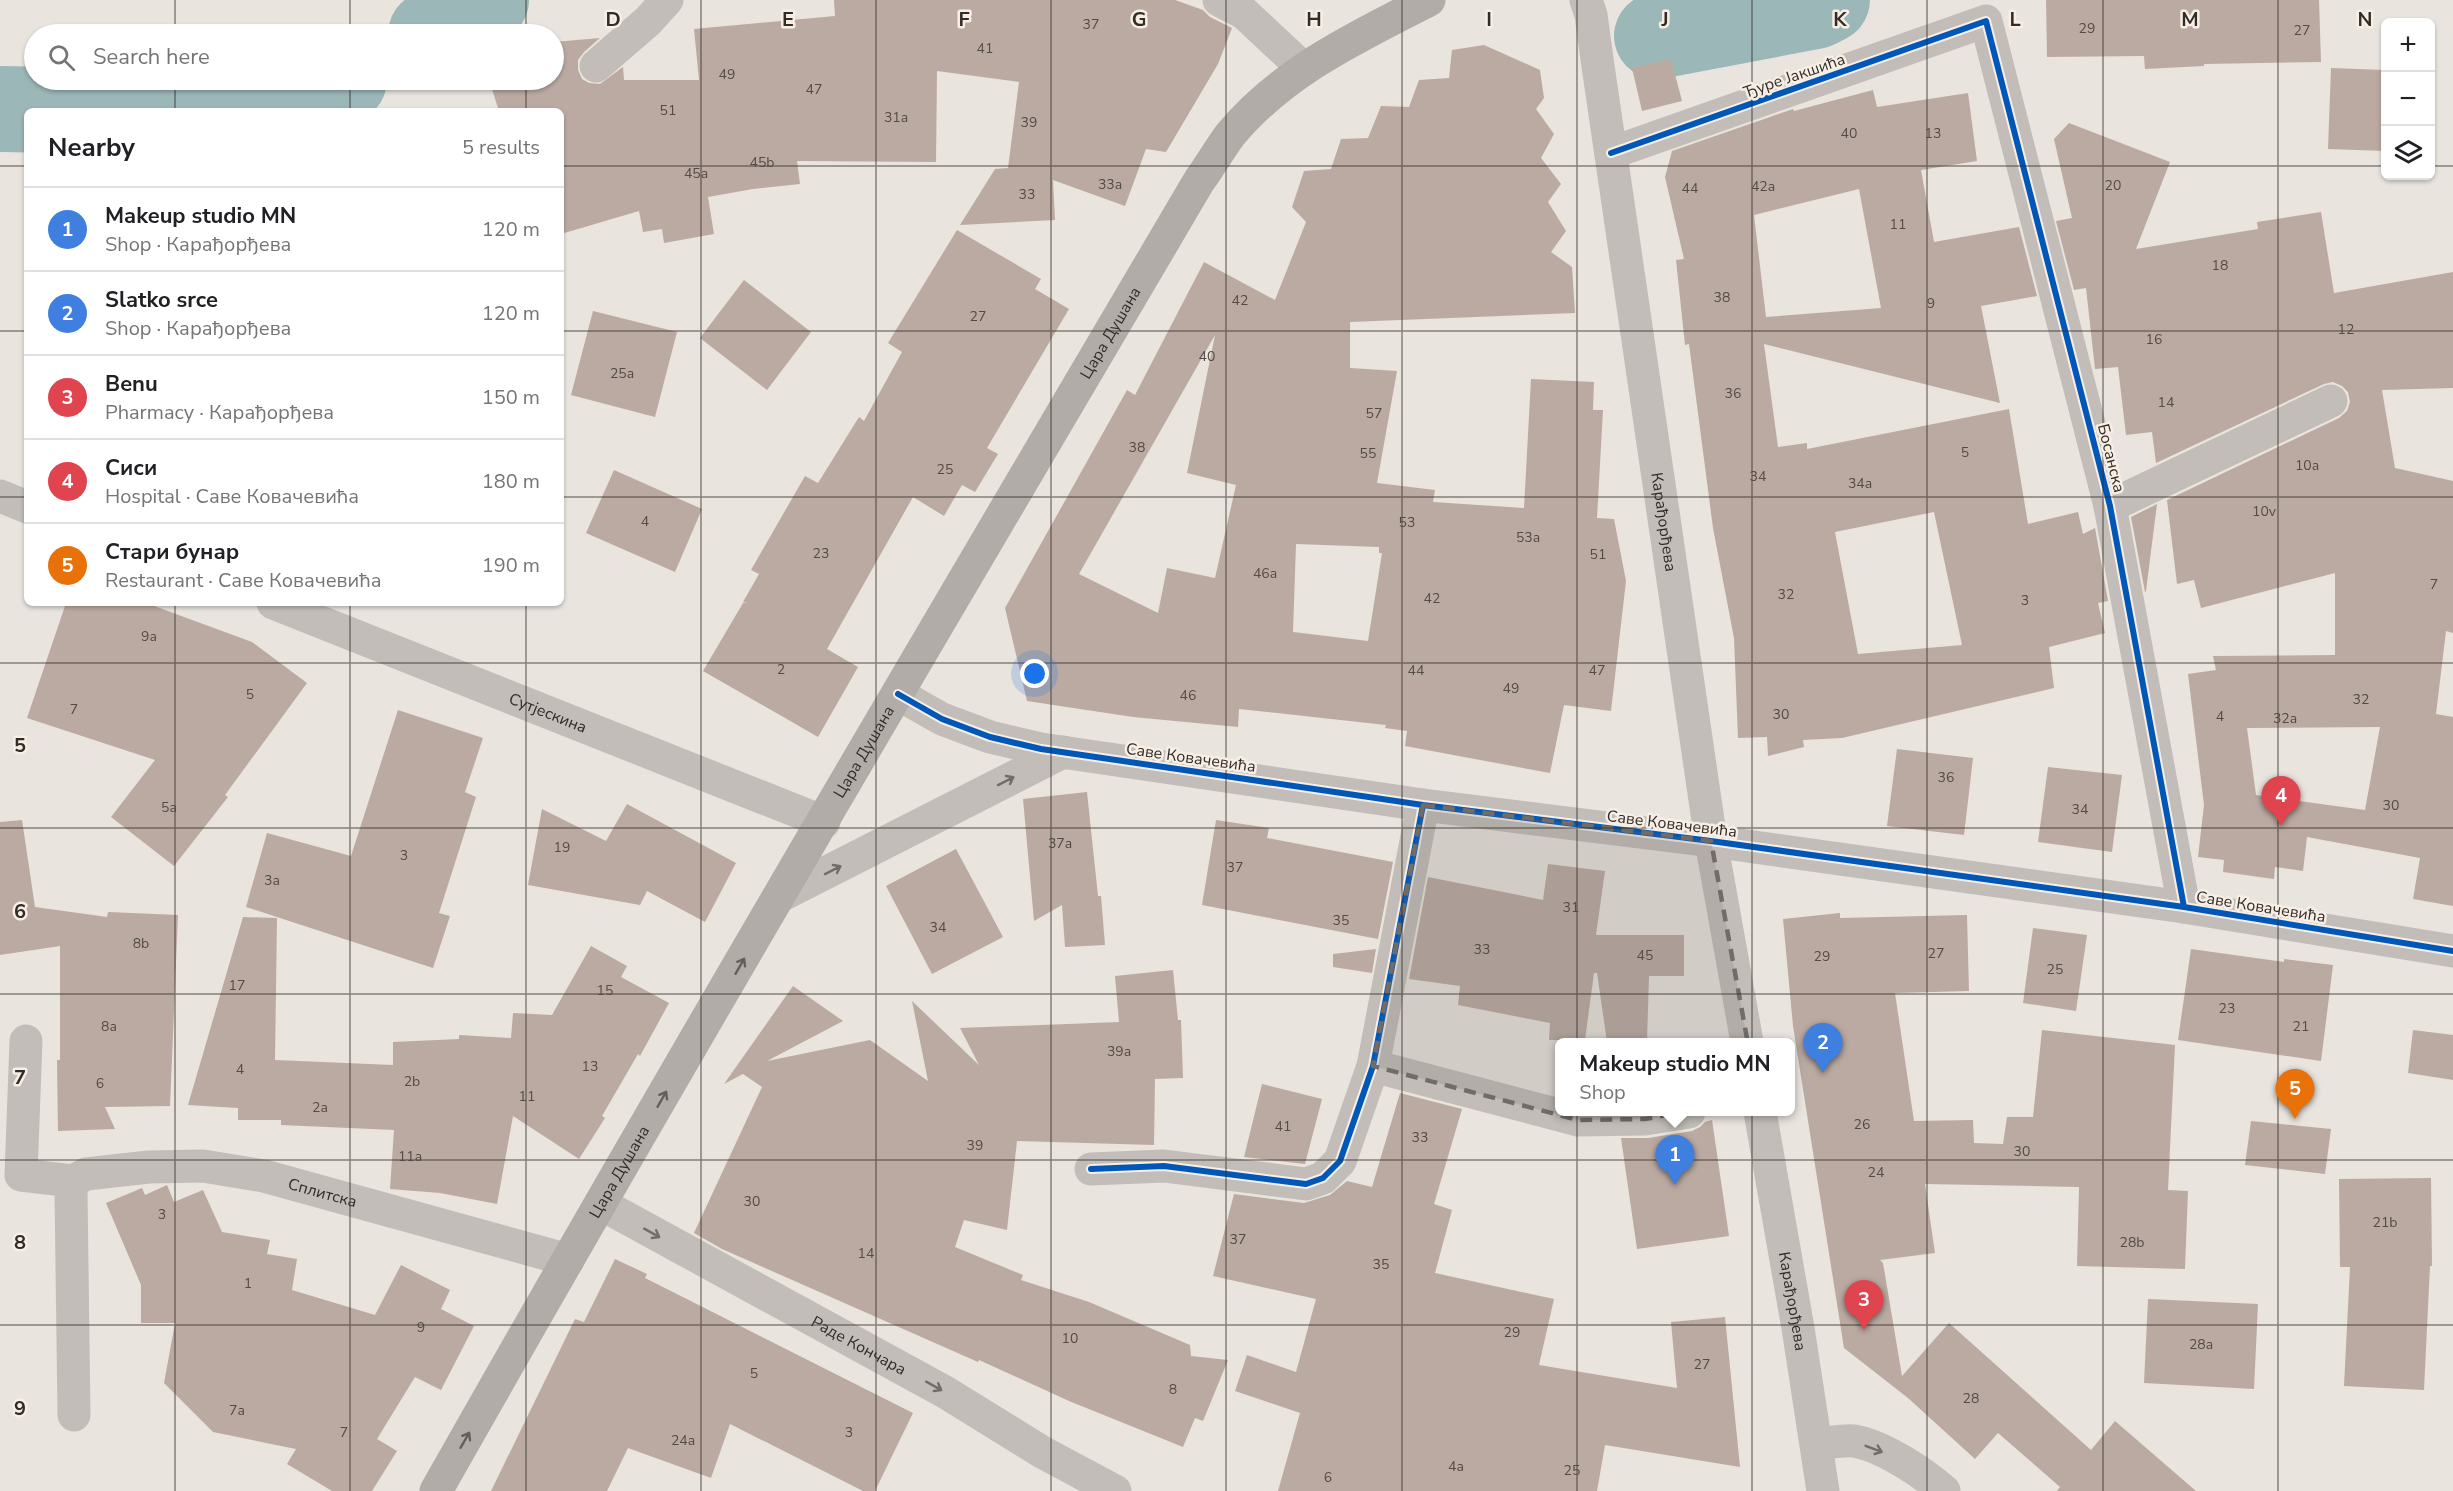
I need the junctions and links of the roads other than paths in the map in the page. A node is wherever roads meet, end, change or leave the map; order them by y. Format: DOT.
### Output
graph roads {
  1 [pos="667,0"];
  2 [pos="1219,0"];
  3 [pos="1430,0"];
  4 [pos="1586,0"];
  5 [pos="1986,21"];
  6 [pos="597,66"];
  7 [pos="1303,68"];
  8 [pos="1611,153"];
  9 [pos="2331,401"];
  10 [pos="0,496"];
  11 [pos="24,506"];
  12 [pos="2110,506"];
  13 [pos="281,606"];
  14 [pos="897,694"];
  15 [pos="1063,752"];
  16 [pos="1423,805"];
  17 [pos="824,822"];
  18 [pos="1711,841"];
  19 [pos="780,896"];
  20 [pos="2184,907"];
  21 [pos="2453,951"];
  22 [pos="1747,1038"];
  23 [pos="26,1041"];
  24 [pos="1373,1066"];
  25 [pos="1555,1114"];
  26 [pos="1563,1116"];
  27 [pos="1664,1116"];
  28 [pos="1761,1116"];
  29 [pos="1090,1169"];
  30 [pos="73,1181"];
  31 [pos="601,1204"];
  32 [pos="568,1260"];
  33 [pos="74,1415"];
  34 [pos="1817,1444"];
  35 [pos="436,1491"];
  36 [pos="1115,1491"];
  37 [pos="1823,1491"];
  38 [pos="1944,1491"];
  1 -- 6 [label="street"];
  2 -- 7 [label="street"];
  3 -- 7 [label="main road, Цара Душана"];
  4 -- 8 [label="street, Карађорђева"];
  5 -- 8 [label="street, Ђуре Јакшића"];
  5 -- 12 [label="street, Босанска"];
  7 -- 14 [label="main road, Цара Душана"];
  8 -- 18 [label="street, Карађорђева"];
  9 -- 12 [label="street, Босанска"];
  10 -- 11 [label="street"];
  12 -- 20 [label="street, Босанска"];
  13 -- 17 [label="street, Сутјескина"];
  14 -- 15 [label="street, Саве Ковачевића"];
  14 -- 17 [label="main road, Цара Душана"];
  15 -- 16 [label="street, Саве Ковачевића"];
  19 -- 15 [label="street, one-way"];
  16 -- 18 [label="street, Саве Ковачевића"];
  16 -- 24 [label="street"];
  17 -- 19 [label="main road, Цара Душана"];
  18 -- 20 [label="street, Саве Ковачевића"];
  18 -- 22 [label="street, Карађорђева"];
  31 -- 19 [label="main road, Цара Душана, one-way"];
  20 -- 21 [label="street, Саве Ковачевића"];
  23 -- 30 [label="street, Сплитска"];
  24 -- 25 [label="street"];
  24 -- 29 [label="street"];
  26 -- 27 [label="street"];
  28 -- 34 [label="street, Карађорђева"];
  30 -- 32 [label="street, Сплитска"];
  30 -- 33 [label="street"];
  31 -- 32 [label="main road, Цара Душана"];
  31 -- 36 [label="street, Раде Кончара, one-way"];
  35 -- 32 [label="main road, Цара Душана, one-way"];
  34 -- 37 [label="street, Карађорђева"];
  34 -- 38 [label="street, one-way"];
}
